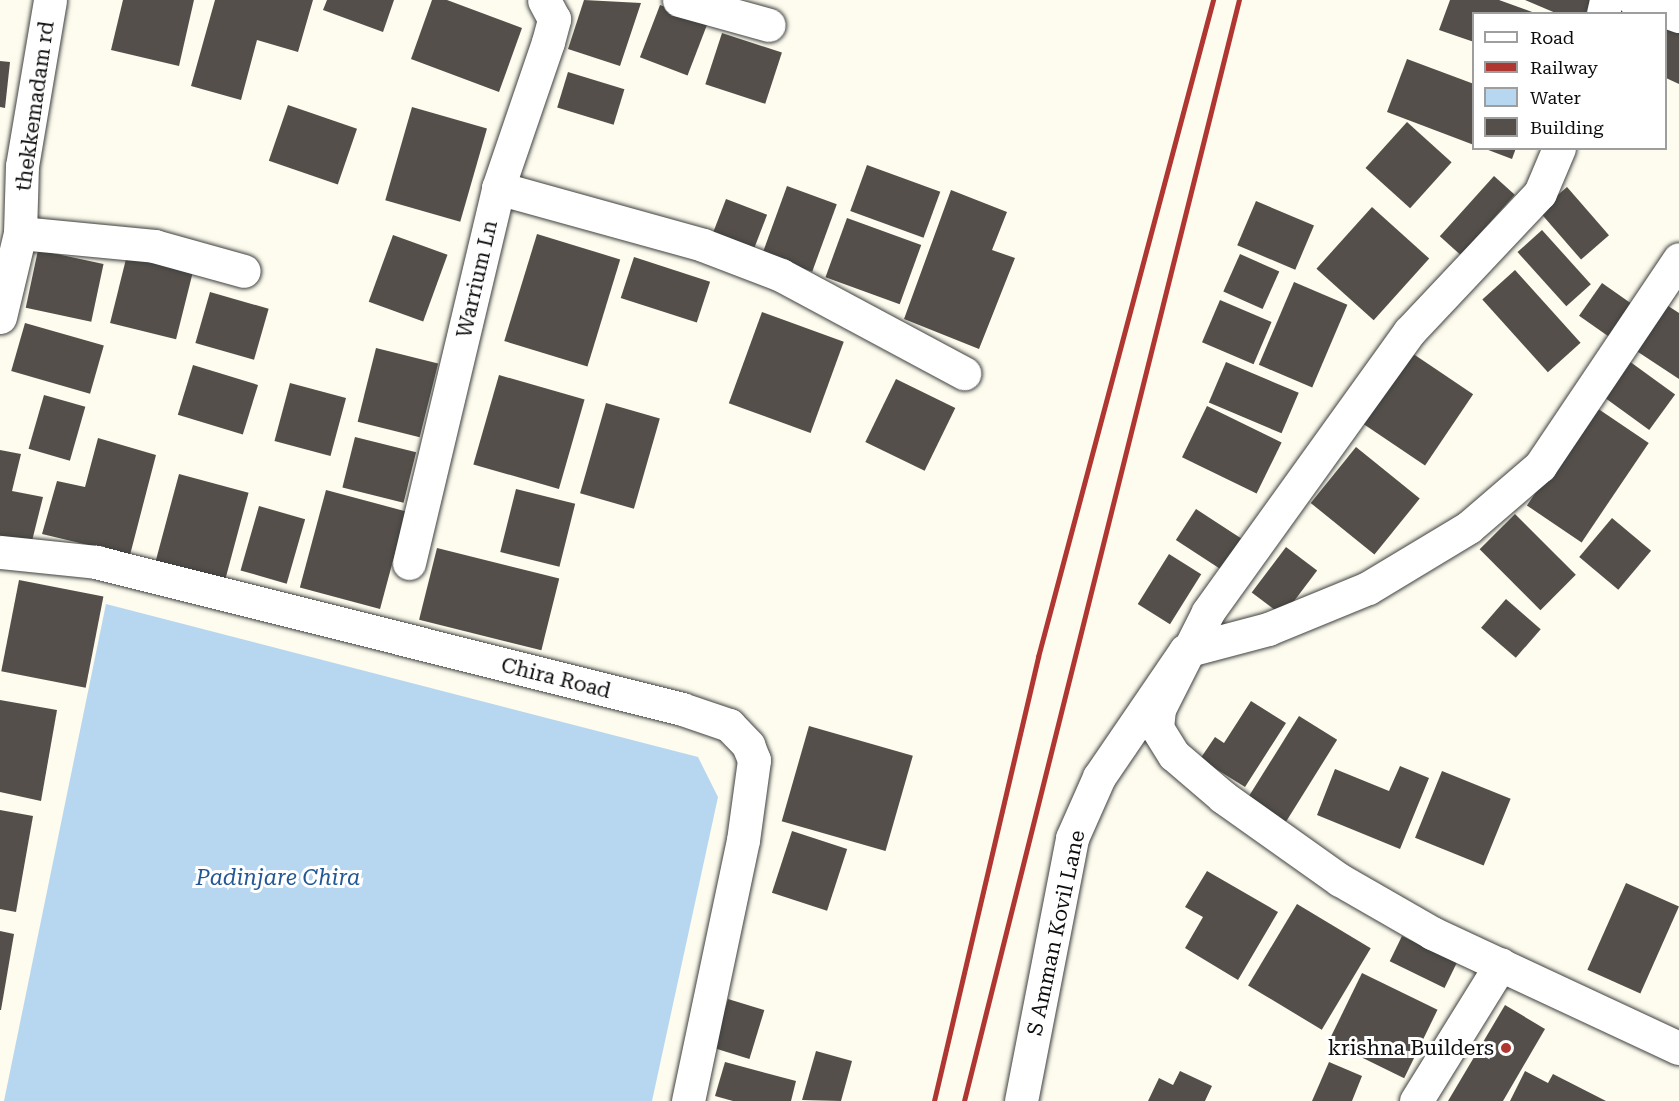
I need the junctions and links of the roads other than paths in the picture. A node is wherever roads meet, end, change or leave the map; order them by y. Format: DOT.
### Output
graph roads {
  1 [pos="50,0"];
  2 [pos="544,0"];
  3 [pos="679,0"];
  4 [pos="1634,0"];
  5 [pos="1679,16"];
  6 [pos="769,26"];
  7 [pos="1558,150"];
  8 [pos="11,165"];
  9 [pos="498,188"];
  10 [pos="20,233"];
  11 [pos="1679,259"];
  12 [pos="244,271"];
  13 [pos="0,317"];
  14 [pos="964,374"];
  15 [pos="0,552"];
  16 [pos="409,564"];
  17 [pos="1185,651"];
  18 [pos="1501,964"];
  19 [pos="1679,1048"];
  20 [pos="688,1101"];
  21 [pos="1021,1101"];
  22 [pos="1416,1101"];
  1 -- 8 [label="street, thekkemadam rd"];
  2 -- 9 [label="street, Warrium Ln"];
  3 -- 6 [label="street"];
  4 -- 5 [label="street"];
  7 -- 17 [label="street"];
  8 -- 10 [label="street, thekkemadam rd"];
  9 -- 14 [label="street"];
  9 -- 16 [label="street, Warrium Ln"];
  10 -- 12 [label="street"];
  10 -- 13 [label="street, thekkemadam rd"];
  11 -- 17 [label="street"];
  15 -- 20 [label="street, Chira Road"];
  17 -- 18 [label="street"];
  17 -- 21 [label="street, S Amman Kovil Lane"];
  18 -- 19 [label="street"];
  18 -- 22 [label="street"];
}
